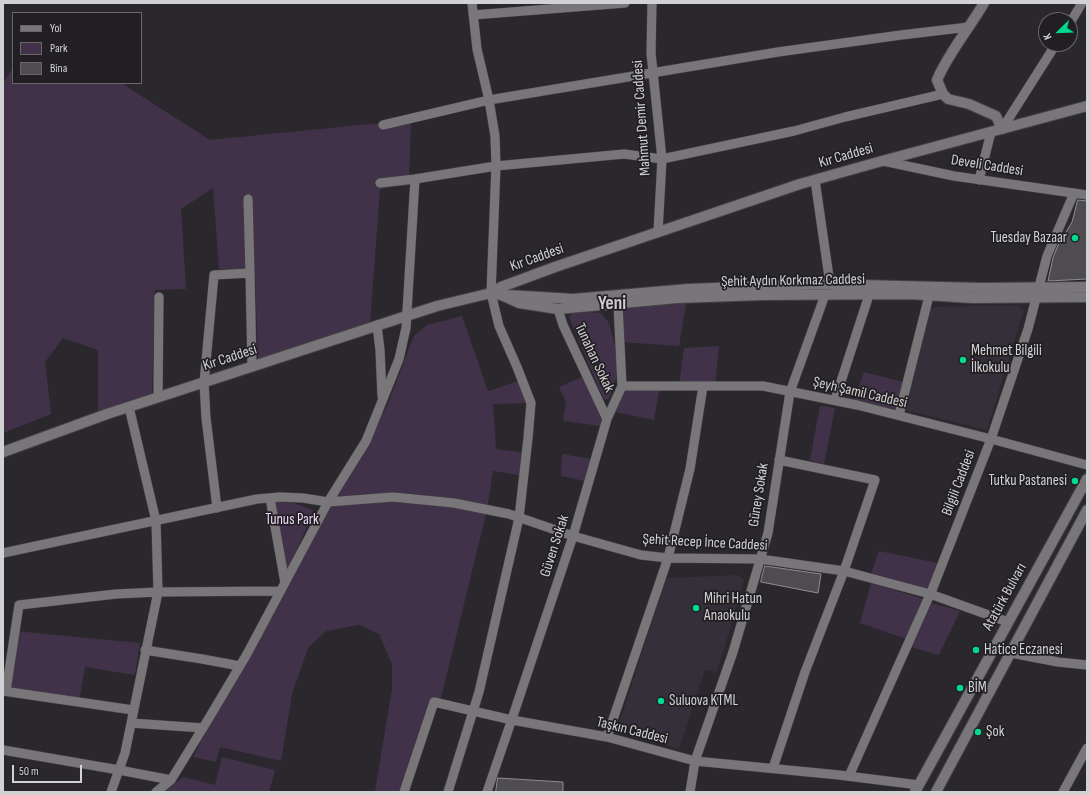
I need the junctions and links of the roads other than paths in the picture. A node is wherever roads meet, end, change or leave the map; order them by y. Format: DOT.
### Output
graph roads {
  1 [pos="472,3"];
  2 [pos="625,3"];
  3 [pos="652,3"];
  4 [pos="984,3"];
  5 [pos="1082,3"];
  6 [pos="1076,12"];
  7 [pos="474,15"];
  8 [pos="969,27"];
  9 [pos="1051,52"];
  10 [pos="653,73"];
  11 [pos="943,94"];
  12 [pos="489,100"];
  13 [pos="1087,106"];
  14 [pos="383,125"];
  15 [pos="1002,129"];
  16 [pos="991,132"];
  17 [pos="662,159"];
  18 [pos="882,161"];
  19 [pos="496,166"];
  20 [pos="415,179"];
  21 [pos="814,180"];
  22 [pos="979,180"];
  23 [pos="380,182"];
  24 [pos="1074,193"];
  25 [pos="1087,195"];
  26 [pos="248,199"];
  27 [pos="658,232"];
  28 [pos="250,273"];
  29 [pos="830,284"];
  30 [pos="1087,287"];
  31 [pos="490,293"];
  32 [pos="1038,293"];
  33 [pos="501,295"];
  34 [pos="825,295"];
  35 [pos="869,295"];
  36 [pos="929,296"];
  37 [pos="159,297"];
  38 [pos="1087,297"];
  39 [pos="618,304"];
  40 [pos="558,309"];
  41 [pos="408,315"];
  42 [pos="377,325"];
  43 [pos="252,367"];
  44 [pos="204,383"];
  45 [pos="622,386"];
  46 [pos="703,386"];
  47 [pos="790,392"];
  48 [pos="158,397"];
  49 [pos="382,399"];
  50 [pos="835,400"];
  51 [pos="129,407"];
  52 [pos="899,415"];
  53 [pos="608,419"];
  54 [pos="991,439"];
  55 [pos="3,452"];
  56 [pos="779,460"];
  57 [pos="1087,465"];
  58 [pos="1087,479"];
  59 [pos="270,498"];
  60 [pos="328,502"];
  61 [pos="217,508"];
  62 [pos="1087,510"];
  63 [pos="519,518"];
  64 [pos="156,521"];
  65 [pos="573,536"];
  66 [pos="3,553"];
  67 [pos="668,558"];
  68 [pos="760,559"];
  69 [pos="844,571"];
  70 [pos="285,583"];
  71 [pos="280,591"];
  72 [pos="158,592"];
  73 [pos="930,594"];
  74 [pos="1008,622"];
  75 [pos="145,650"];
  76 [pos="1010,653"];
  77 [pos="1087,665"];
  78 [pos="240,666"];
  79 [pos="5,691"];
  80 [pos="133,710"];
  81 [pos="473,711"];
  82 [pos="512,720"];
  83 [pos="131,723"];
  84 [pos="203,728"];
  85 [pos="607,737"];
  86 [pos="1087,748"];
  87 [pos="3,750"];
  88 [pos="695,762"];
  89 [pos="772,768"];
  90 [pos="119,770"];
  91 [pos="849,776"];
  92 [pos="171,780"];
  93 [pos="917,788"];
  94 [pos="111,792"];
  95 [pos="156,792"];
  96 [pos="404,792"];
  97 [pos="448,792"];
  98 [pos="486,792"];
  99 [pos="690,792"];
  100 [pos="936,792"];
  101 [pos="1063,792"];
  1 -- 7 [label="street"];
  2 -- 7 [label="street"];
  3 -- 10 [label="street, Mahmut Demir Caddesi"];
  4 -- 8 [label="main road"];
  5 -- 6 [label="street"];
  7 -- 12 [label="street"];
  8 -- 10 [label="street"];
  8 -- 11 [label="main road"];
  9 -- 15 [label="street"];
  10 -- 12 [label="street"];
  10 -- 17 [label="street, Mahmut Demir Caddesi"];
  11 -- 15 [label="main road"];
  11 -- 17 [label="street"];
  12 -- 14 [label="street"];
  12 -- 19 [label="street"];
  13 -- 15 [label="main road, Kır Caddesi"];
  15 -- 16 [label="main road, Kır Caddesi"];
  16 -- 18 [label="main road, Kır Caddesi"];
  16 -- 22 [label="street"];
  17 -- 19 [label="street"];
  17 -- 27 [label="street, Mahmut Demir Caddesi"];
  18 -- 21 [label="main road, Kır Caddesi"];
  18 -- 22 [label="street, Develi Caddesi"];
  19 -- 20 [label="street"];
  19 -- 31 [label="street"];
  20 -- 23 [label="street"];
  20 -- 41 [label="street"];
  21 -- 27 [label="main road, Kır Caddesi"];
  21 -- 29 [label="street"];
  22 -- 24 [label="street, Develi Caddesi"];
  24 -- 25 [label="street, Develi Caddesi"];
  24 -- 32 [label="street, Bilgili Caddesi"];
  26 -- 28 [label="street"];
  27 -- 31 [label="main road, Kır Caddesi"];
  28 -- 43 [label="street"];
  28 -- 44 [label="street"];
  29 -- 32 [label="main road, Şehit Aydın Korkmaz Caddesi"];
  29 -- 33 [label="main road, Şehit Aydın Korkmaz Caddesi"];
  30 -- 32 [label="main road, Şehit Aydın Korkmaz Caddesi"];
  31 -- 33 [label="main road, Şehit Aydın Korkmaz Caddesi"];
  31 -- 41 [label="main road, Kır Caddesi"];
  31 -- 63 [label="street"];
  32 -- 36 [label="main road, Şehit Aydın Korkmaz Caddesi"];
  32 -- 38 [label="main road, Şehit Aydın Korkmaz Caddesi"];
  32 -- 54 [label="street, Bilgili Caddesi"];
  33 -- 40 [label="main road, Şehit Aydın Korkmaz Caddesi"];
  34 -- 35 [label="main road, Şehit Aydın Korkmaz Caddesi"];
  34 -- 39 [label="main road, Şehit Aydın Korkmaz Caddesi"];
  34 -- 47 [label="street, Güney Sokak"];
  35 -- 36 [label="main road, Şehit Aydın Korkmaz Caddesi"];
  35 -- 50 [label="street"];
  36 -- 52 [label="street"];
  37 -- 48 [label="street"];
  39 -- 40 [label="main road, Şehit Aydın Korkmaz Caddesi"];
  39 -- 45 [label="street, Güven Sokak"];
  40 -- 53 [label="street, Tunahan Sokak"];
  41 -- 42 [label="main road, Kır Caddesi"];
  41 -- 49 [label="street"];
  42 -- 43 [label="main road, Kır Caddesi"];
  42 -- 49 [label="street"];
  43 -- 44 [label="main road, Kır Caddesi"];
  44 -- 48 [label="main road, Kır Caddesi"];
  44 -- 61 [label="street"];
  45 -- 46 [label="street, Şeyh Şamil Caddesi"];
  45 -- 53 [label="street, Güven Sokak"];
  46 -- 47 [label="street, Şeyh Şamil Caddesi"];
  46 -- 67 [label="street"];
  47 -- 50 [label="street, Şeyh Şamil Caddesi"];
  47 -- 56 [label="street, Güney Sokak"];
  48 -- 51 [label="main road, Kır Caddesi"];
  49 -- 60 [label="street"];
  50 -- 52 [label="street, Şeyh Şamil Caddesi"];
  51 -- 55 [label="main road, Kır Caddesi"];
  51 -- 64 [label="street"];
  52 -- 54 [label="street, Şeyh Şamil Caddesi"];
  53 -- 65 [label="street, Güven Sokak"];
  54 -- 57 [label="street, Şeyh Şamil Caddesi"];
  54 -- 73 [label="street, Bilgili Caddesi"];
  56 -- 68 [label="street, Güney Sokak"];
  56 -- 69 [label="street"];
  58 -- 74 [label="main road, Atatürk Bulvarı"];
  59 -- 60 [label="street, Şehit Recep İnce Caddesi"];
  59 -- 61 [label="street, Şehit Recep İnce Caddesi"];
  59 -- 70 [label="street"];
  60 -- 63 [label="street, Şehit Recep İnce Caddesi"];
  60 -- 70 [label="street"];
  61 -- 64 [label="street, Şehit Recep İnce Caddesi"];
  62 -- 76 [label="main road, Atatürk Bulvarı"];
  63 -- 65 [label="street, Şehit Recep İnce Caddesi"];
  63 -- 81 [label="street"];
  64 -- 66 [label="street, Şehit Recep İnce Caddesi"];
  64 -- 72 [label="street"];
  65 -- 67 [label="street, Şehit Recep İnce Caddesi"];
  65 -- 82 [label="street, Güven Sokak"];
  67 -- 68 [label="street, Şehit Recep İnce Caddesi"];
  67 -- 85 [label="street"];
  68 -- 69 [label="street, Şehit Recep İnce Caddesi"];
  68 -- 88 [label="street, Güney Sokak"];
  69 -- 73 [label="street, Şehit Recep İnce Caddesi"];
  69 -- 89 [label="street"];
  70 -- 71 [label="street"];
  71 -- 72 [label="street"];
  71 -- 78 [label="street"];
  72 -- 75 [label="street"];
  72 -- 79 [label="street"];
  73 -- 74 [label="street, Şehit Recep İnce Caddesi"];
  73 -- 91 [label="street, Bilgili Caddesi"];
  74 -- 93 [label="main road, Atatürk Bulvarı"];
  75 -- 78 [label="street"];
  75 -- 80 [label="street"];
  76 -- 77 [label="street"];
  76 -- 100 [label="main road, Atatürk Bulvarı"];
  78 -- 84 [label="street"];
  79 -- 80 [label="street"];
  80 -- 83 [label="street"];
  81 -- 82 [label="street, Taşkın Caddesi"];
  81 -- 96 [label="street, Taşkın Caddesi"];
  81 -- 97 [label="street"];
  82 -- 85 [label="street, Taşkın Caddesi"];
  82 -- 98 [label="street, Güven Sokak"];
  83 -- 84 [label="street"];
  83 -- 90 [label="street"];
  84 -- 92 [label="street"];
  85 -- 88 [label="street, Taşkın Caddesi"];
  86 -- 101 [label="street"];
  87 -- 90 [label="street"];
  88 -- 89 [label="street, Taşkın Caddesi"];
  88 -- 99 [label="street, Güney Sokak"];
  89 -- 91 [label="street, Taşkın Caddesi"];
  90 -- 92 [label="street"];
  90 -- 94 [label="street"];
  91 -- 93 [label="street, Taşkın Caddesi"];
  92 -- 95 [label="street"];
}
